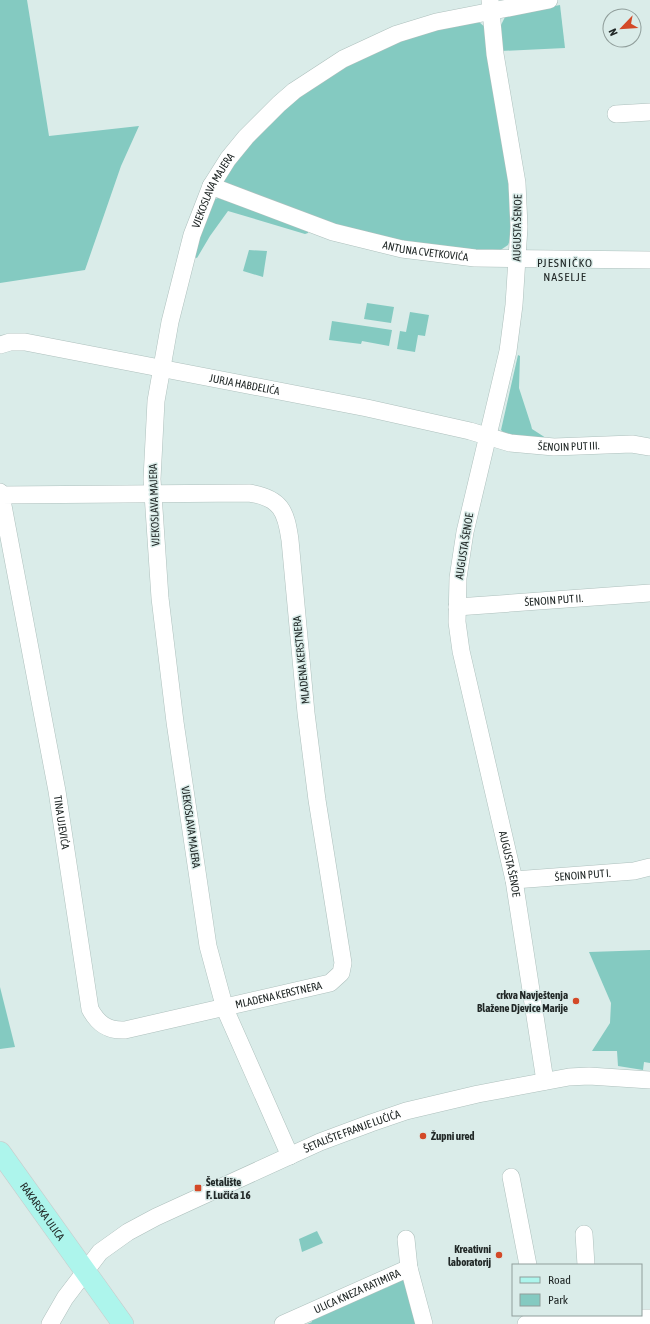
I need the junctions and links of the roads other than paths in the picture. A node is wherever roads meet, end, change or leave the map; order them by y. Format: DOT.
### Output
graph roads {
  1 [pos="549,0"];
  2 [pos="491,5"];
  3 [pos="650,112"];
  4 [pos="616,114"];
  5 [pos="211,186"];
  6 [pos="516,259"];
  7 [pos="650,260"];
  8 [pos="0,345"];
  9 [pos="161,369"];
  10 [pos="487,438"];
  11 [pos="650,447"];
  12 [pos="0,493"];
  13 [pos="153,494"];
  14 [pos="650,593"];
  15 [pos="457,606"];
  16 [pos="650,867"];
  17 [pos="514,880"];
  18 [pos="225,1009"];
  19 [pos="650,1080"];
  20 [pos="545,1081"];
  21 [pos="0,1152"];
  22 [pos="290,1156"];
  23 [pos="511,1177"];
  24 [pos="584,1234"];
  25 [pos="406,1239"];
  26 [pos="528,1264"];
  27 [pos="586,1264"];
  28 [pos="410,1268"];
  29 [pos="85,1272"];
  30 [pos="650,1318"];
  31 [pos="593,1319"];
  32 [pos="535,1321"];
  33 [pos="50,1324"];
  34 [pos="123,1324"];
  35 [pos="282,1324"];
  36 [pos="424,1324"];
  1 -- 2 [label="street, VJEKOSLAVA MAJERA"];
  2 -- 5 [label="street, VJEKOSLAVA MAJERA"];
  2 -- 6 [label="street, AUGUSTA ŠENOE"];
  3 -- 4 [label="street"];
  5 -- 6 [label="street, ANTUNA CVETKOVIĆA"];
  5 -- 9 [label="street, VJEKOSLAVA MAJERA"];
  6 -- 7 [label="street, ANTUNA CVETKOVIĆA"];
  6 -- 10 [label="street, AUGUSTA ŠENOE"];
  8 -- 9 [label="street, JURJA HABDELIĆA"];
  9 -- 10 [label="street, JURJA HABDELIĆA"];
  9 -- 13 [label="street, VJEKOSLAVA MAJERA"];
  10 -- 11 [label="street, ŠENOIN PUT III."];
  10 -- 15 [label="street, AUGUSTA ŠENOE"];
  12 -- 13 [label="street, MLADENA KERSTNERA"];
  12 -- 18 [label="street, TINA UJEVIĆA"];
  13 -- 18 [label="street, VJEKOSLAVA MAJERA"];
  13 -- 18 [label="street, MLADENA KERSTNERA"];
  14 -- 15 [label="street, ŠENOIN PUT II."];
  15 -- 17 [label="street, AUGUSTA ŠENOE"];
  16 -- 17 [label="street, ŠENOIN PUT I."];
  17 -- 20 [label="street, AUGUSTA ŠENOE"];
  18 -- 22 [label="street, VJEKOSLAVA MAJERA"];
  19 -- 20 [label="street, ŠETALIŠTE FRANJE LUČIĆA"];
  20 -- 22 [label="street, ŠETALIŠTE FRANJE LUČIĆA"];
  21 -- 29 [label="main road, RAKARSKA ULICA"];
  22 -- 29 [label="street, ŠETALIŠTE FRANJE LUČIĆA"];
  23 -- 26 [label="street"];
  24 -- 27 [label="street"];
  25 -- 28 [label="street"];
  28 -- 35 [label="street, ULICA KNEZA RATIMIRA"];
  28 -- 36 [label="street"];
  29 -- 33 [label="street, ŠETALIŠTE FRANJE LUČIĆA"];
  29 -- 34 [label="main road, RAKARSKA ULICA"];
  30 -- 31 [label="street"];
  31 -- 32 [label="street"];
}
